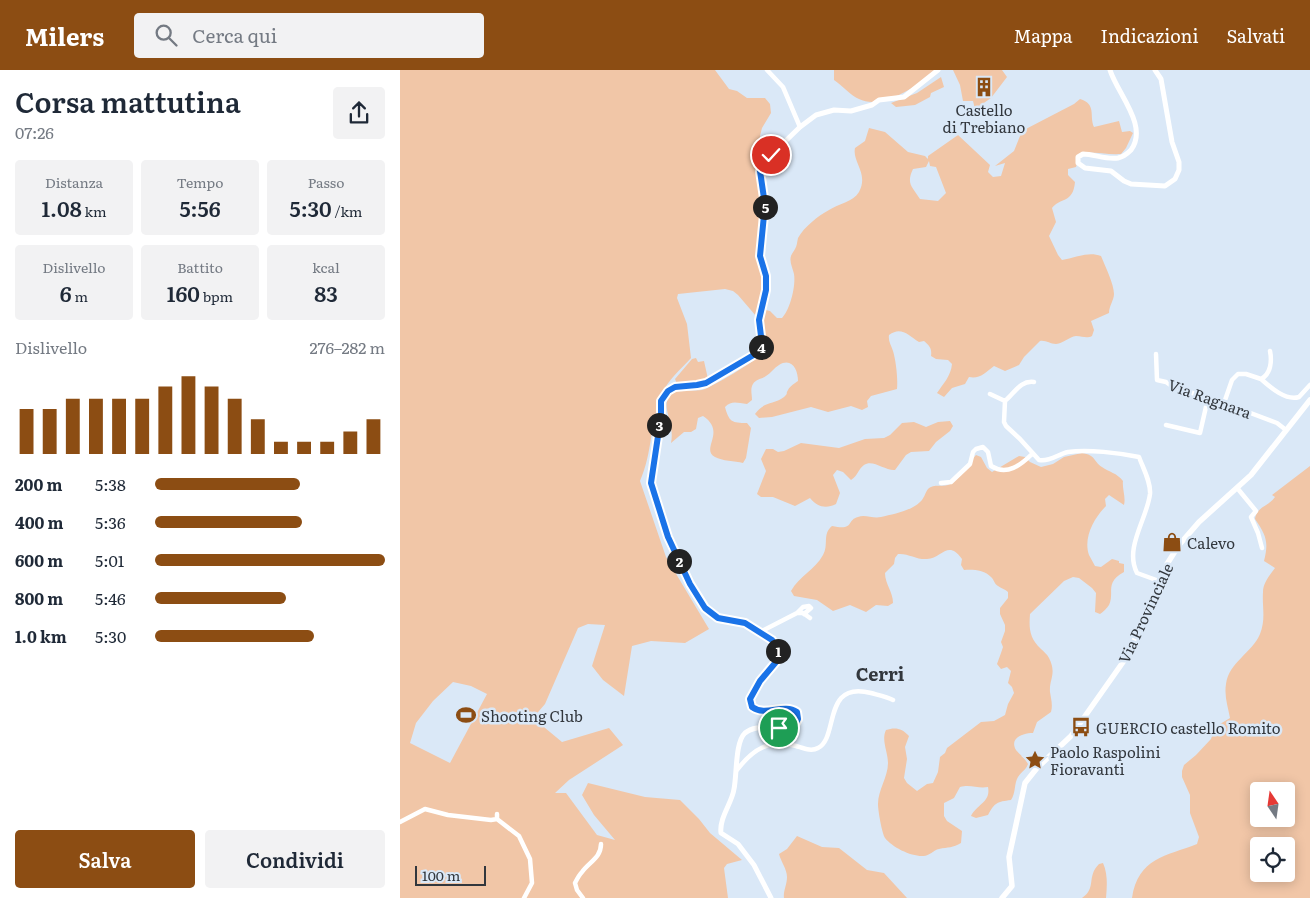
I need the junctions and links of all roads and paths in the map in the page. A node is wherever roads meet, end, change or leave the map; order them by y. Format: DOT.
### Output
graph roads {
  1 [pos="767,70"];
  2 [pos="938,70"];
  3 [pos="1110,70"];
  4 [pos="1155,70"];
  5 [pos="800,127"];
  6 [pos="1270,351"];
  7 [pos="1156,354"];
  8 [pos="1261,379"];
  9 [pos="1034,382"];
  10 [pos="1310,385"];
  11 [pos="990,394"];
  12 [pos="1208,398"];
  13 [pos="1310,400"];
  14 [pos="1005,401"];
  15 [pos="1224,403"];
  16 [pos="1166,425"];
  17 [pos="1286,430"];
  18 [pos="1032,454"];
  19 [pos="940,483"];
  20 [pos="1238,489"];
  21 [pos="1262,548"];
  22 [pos="1160,581"];
  23 [pos="797,613"];
  24 [pos="804,614"];
  25 [pos="810,618"];
  26 [pos="760,632"];
  27 [pos="893,700"];
  28 [pos="737,770"];
  29 [pos="400,822"];
  30 [pos="601,844"];
  31 [pos="524,898"];
  32 [pos="582,898"];
  33 [pos="770,898"];
  34 [pos="1002,898"];
  1 -- 5 [label="street"];
  2 -- 5 [label="street"];
  3 -- 4 [label="street"];
  5 -- 26 [label="street"];
  6 -- 8 [label="street"];
  7 -- 12 [label="street, Via Ragnara"];
  8 -- 10 [label="street"];
  8 -- 15 [label="street"];
  9 -- 14 [label="street"];
  11 -- 14 [label="street"];
  12 -- 15 [label="street, Via Ragnara"];
  12 -- 16 [label="street"];
  13 -- 17 [label="main road, Via Provinciale"];
  14 -- 18 [label="street"];
  15 -- 17 [label="street, Via Ragnara"];
  17 -- 20 [label="main road, Via Provinciale"];
  18 -- 19 [label="street"];
  18 -- 22 [label="street"];
  20 -- 21 [label="street"];
  20 -- 22 [label="main road, Via Provinciale"];
  22 -- 34 [label="main road, Via Provinciale"];
  23 -- 24 [label="street"];
  23 -- 24 [label="street"];
  23 -- 26 [label="street"];
  24 -- 25 [label="street"];
  26 -- 28 [label="street"];
  27 -- 28 [label="street"];
  28 -- 33 [label="street"];
  29 -- 31 [label="street"];
  30 -- 32 [label="street"];
}
